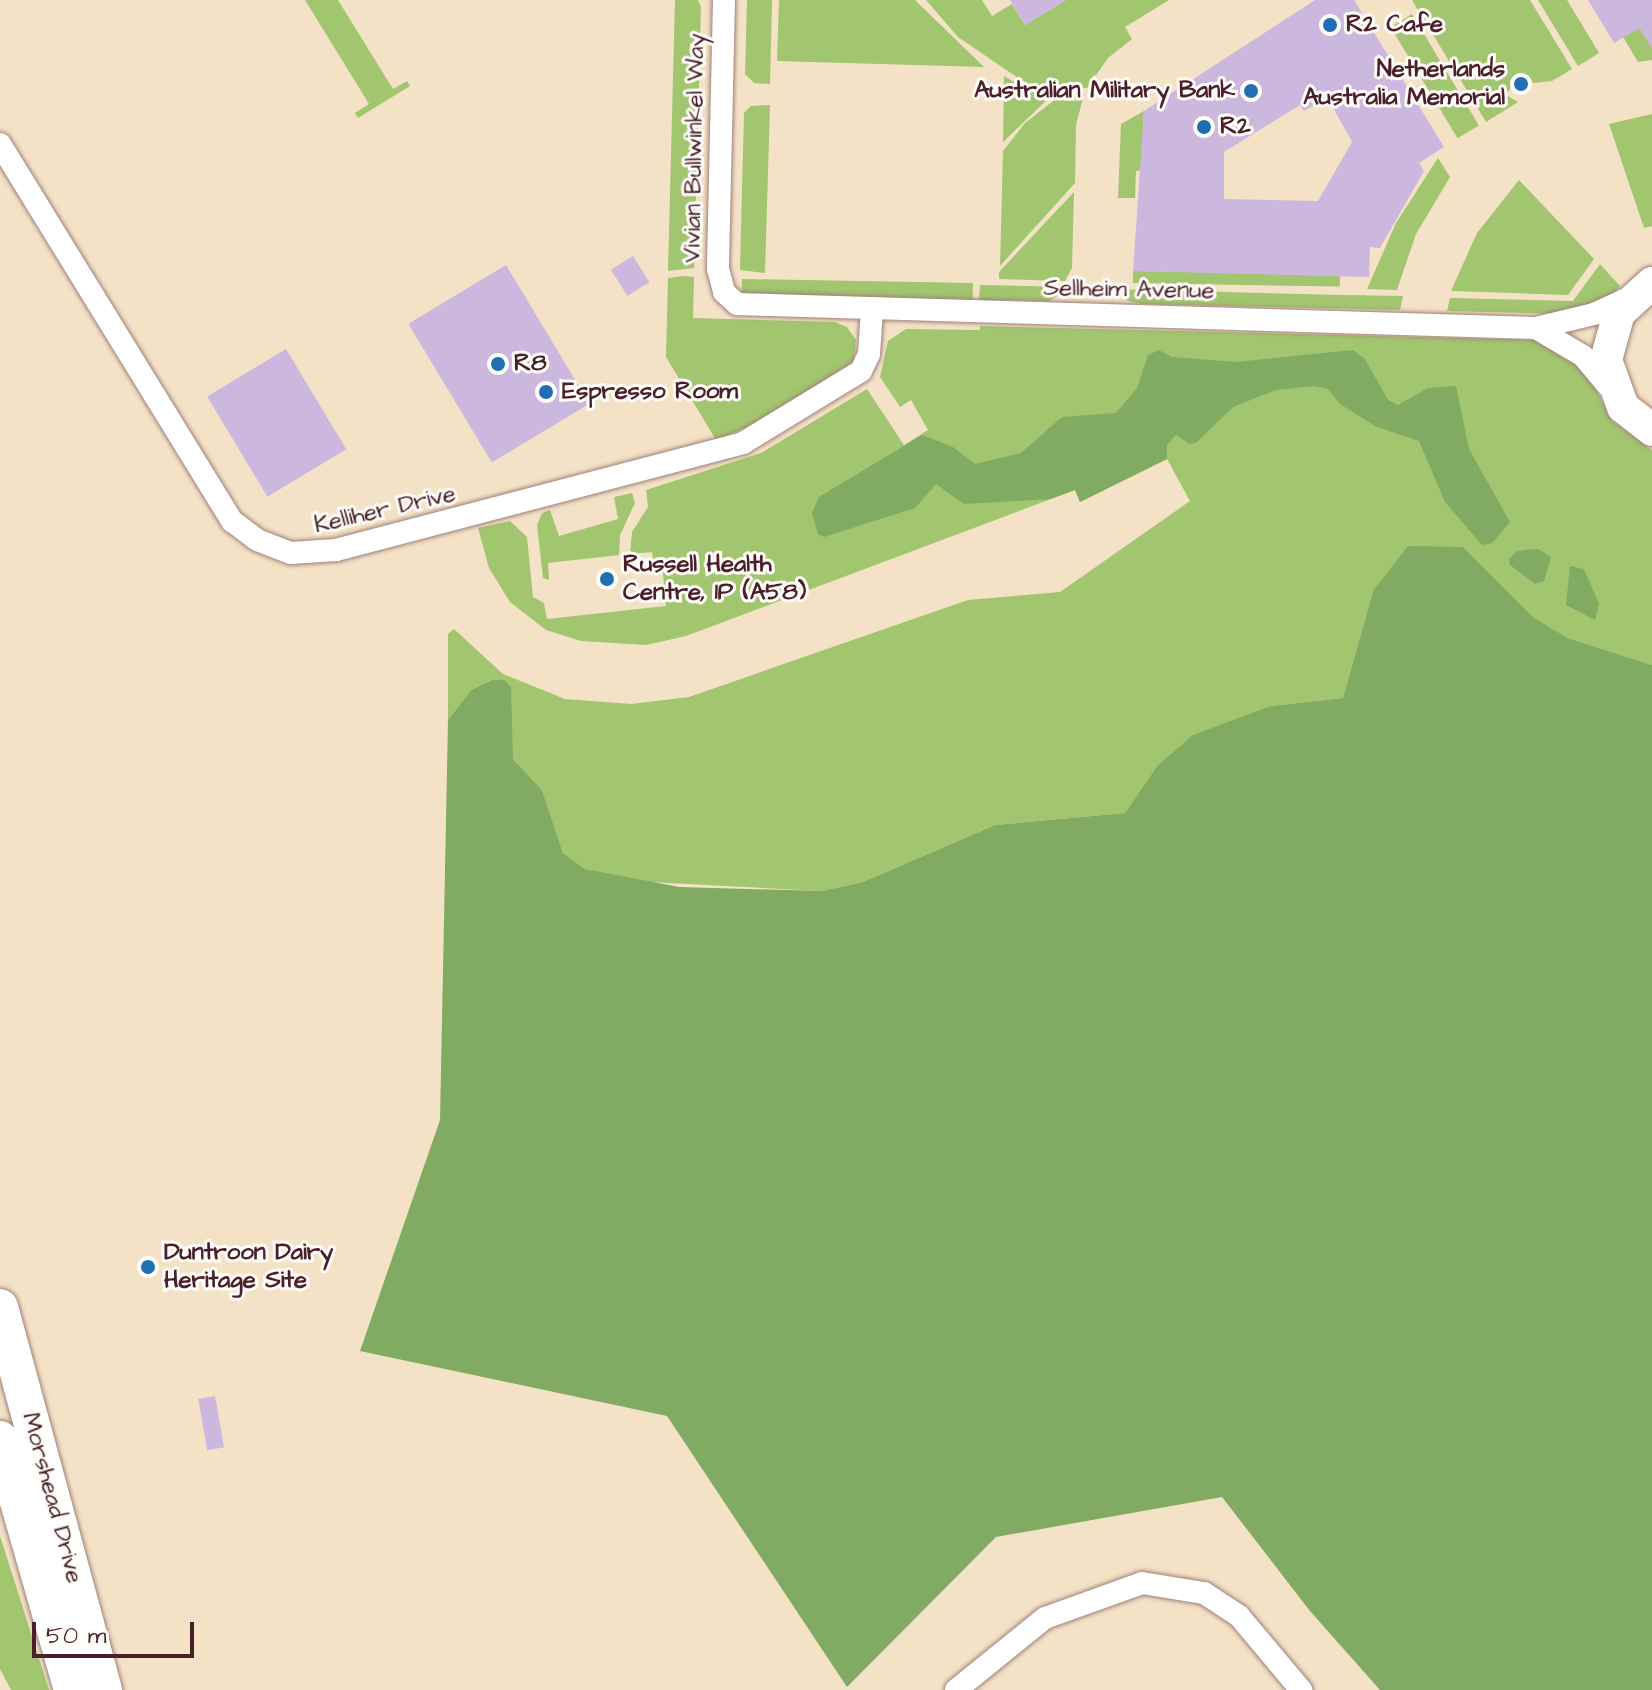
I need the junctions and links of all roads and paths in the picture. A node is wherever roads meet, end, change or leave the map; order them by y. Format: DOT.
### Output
graph roads {
  1 [pos="724,0"];
  2 [pos="0,144"];
  3 [pos="1643,288"];
  4 [pos="726,295"];
  5 [pos="872,310"];
  6 [pos="1536,328"];
  7 [pos="1616,396"];
  8 [pos="1652,430"];
  9 [pos="0,1307"];
  10 [pos="0,1439"];
  11 [pos="72,1690"];
  12 [pos="104,1690"];
  13 [pos="956,1690"];
  14 [pos="1301,1690"];
  1 -- 4 [label="street, Vivian Bullwinkel Way"];
  2 -- 5 [label="street, Kelliher Drive"];
  3 -- 6 [label="street, Sellheim Avenue"];
  3 -- 7 [label="street"];
  4 -- 5 [label="street, Sellheim Avenue"];
  5 -- 6 [label="street, Sellheim Avenue"];
  6 -- 7 [label="street, Sellheim Avenue"];
  7 -- 8 [label="street"];
  9 -- 12 [label="main road, Morshead Drive"];
  10 -- 11 [label="main road, Morshead Drive"];
  13 -- 14 [label="street"];
}
